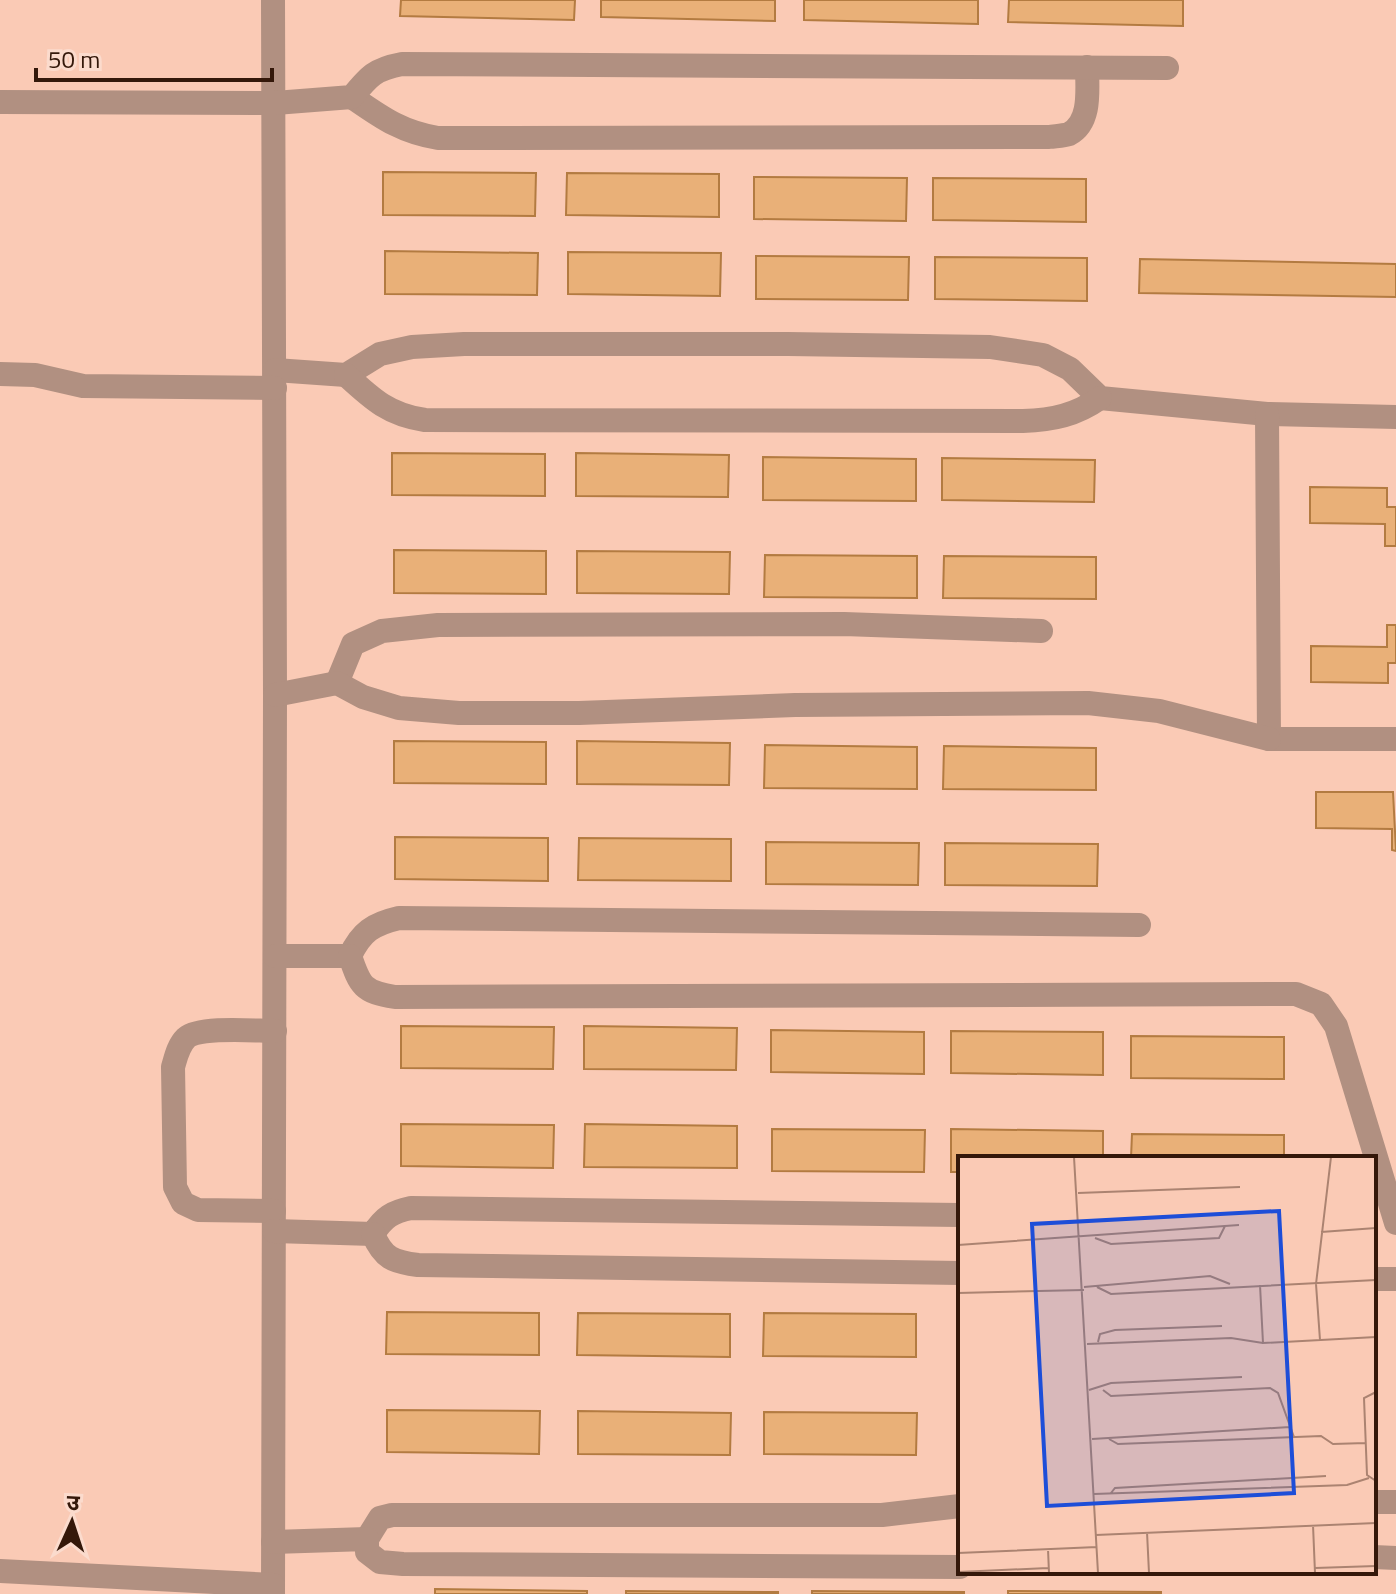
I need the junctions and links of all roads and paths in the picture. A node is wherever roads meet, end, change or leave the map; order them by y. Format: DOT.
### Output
graph roads {
  1 [pos="273,0"];
  2 [pos="1087,67"];
  3 [pos="1167,68"];
  4 [pos="352,97"];
  5 [pos="0,102"];
  6 [pos="275,103"];
  7 [pos="0,374"];
  8 [pos="346,375"];
  9 [pos="275,379"];
  10 [pos="1100,398"];
  11 [pos="1267,414"];
  12 [pos="1396,417"];
  13 [pos="1041,631"];
  14 [pos="337,683"];
  15 [pos="275,695"];
  16 [pos="1269,739"];
  17 [pos="1396,739"];
  18 [pos="1139,925"];
  19 [pos="275,956"];
  20 [pos="350,956"];
  21 [pos="275,1031"];
  22 [pos="958,1215"];
  23 [pos="1376,1219"];
  24 [pos="274,1221"];
  25 [pos="1396,1221"];
  26 [pos="373,1234"];
  27 [pos="958,1273"];
  28 [pos="958,1506"];
  29 [pos="367,1539"];
  30 [pos="273,1542"];
  31 [pos="1376,1557"];
  32 [pos="1396,1558"];
  33 [pos="958,1567"];
  34 [pos="0,1571"];
  35 [pos="273,1590"];
  1 -- 6 [label="street"];
  2 -- 3 [label="street"];
  2 -- 4 [label="street"];
  2 -- 4 [label="street"];
  4 -- 6 [label="street"];
  5 -- 6 [label="street"];
  6 -- 9 [label="street"];
  7 -- 9 [label="street"];
  8 -- 9 [label="street"];
  8 -- 10 [label="street"];
  8 -- 10 [label="street"];
  9 -- 15 [label="street"];
  10 -- 11 [label="street"];
  11 -- 12 [label="street"];
  11 -- 16 [label="street"];
  13 -- 14 [label="street"];
  14 -- 15 [label="street"];
  14 -- 16 [label="street"];
  15 -- 19 [label="street"];
  16 -- 17 [label="street"];
  18 -- 20 [label="street"];
  19 -- 20 [label="street"];
  19 -- 21 [label="street"];
  20 -- 25 [label="street"];
  21 -- 24 [label="street"];
  21 -- 24 [label="street"];
  22 -- 26 [label="street"];
  23 -- 25 [label="street"];
  24 -- 26 [label="street"];
  24 -- 30 [label="street"];
  26 -- 27 [label="street"];
  28 -- 29 [label="street"];
  29 -- 30 [label="street"];
  29 -- 33 [label="street"];
  30 -- 35 [label="street"];
  31 -- 32 [label="street"];
  34 -- 35 [label="street"];
}
